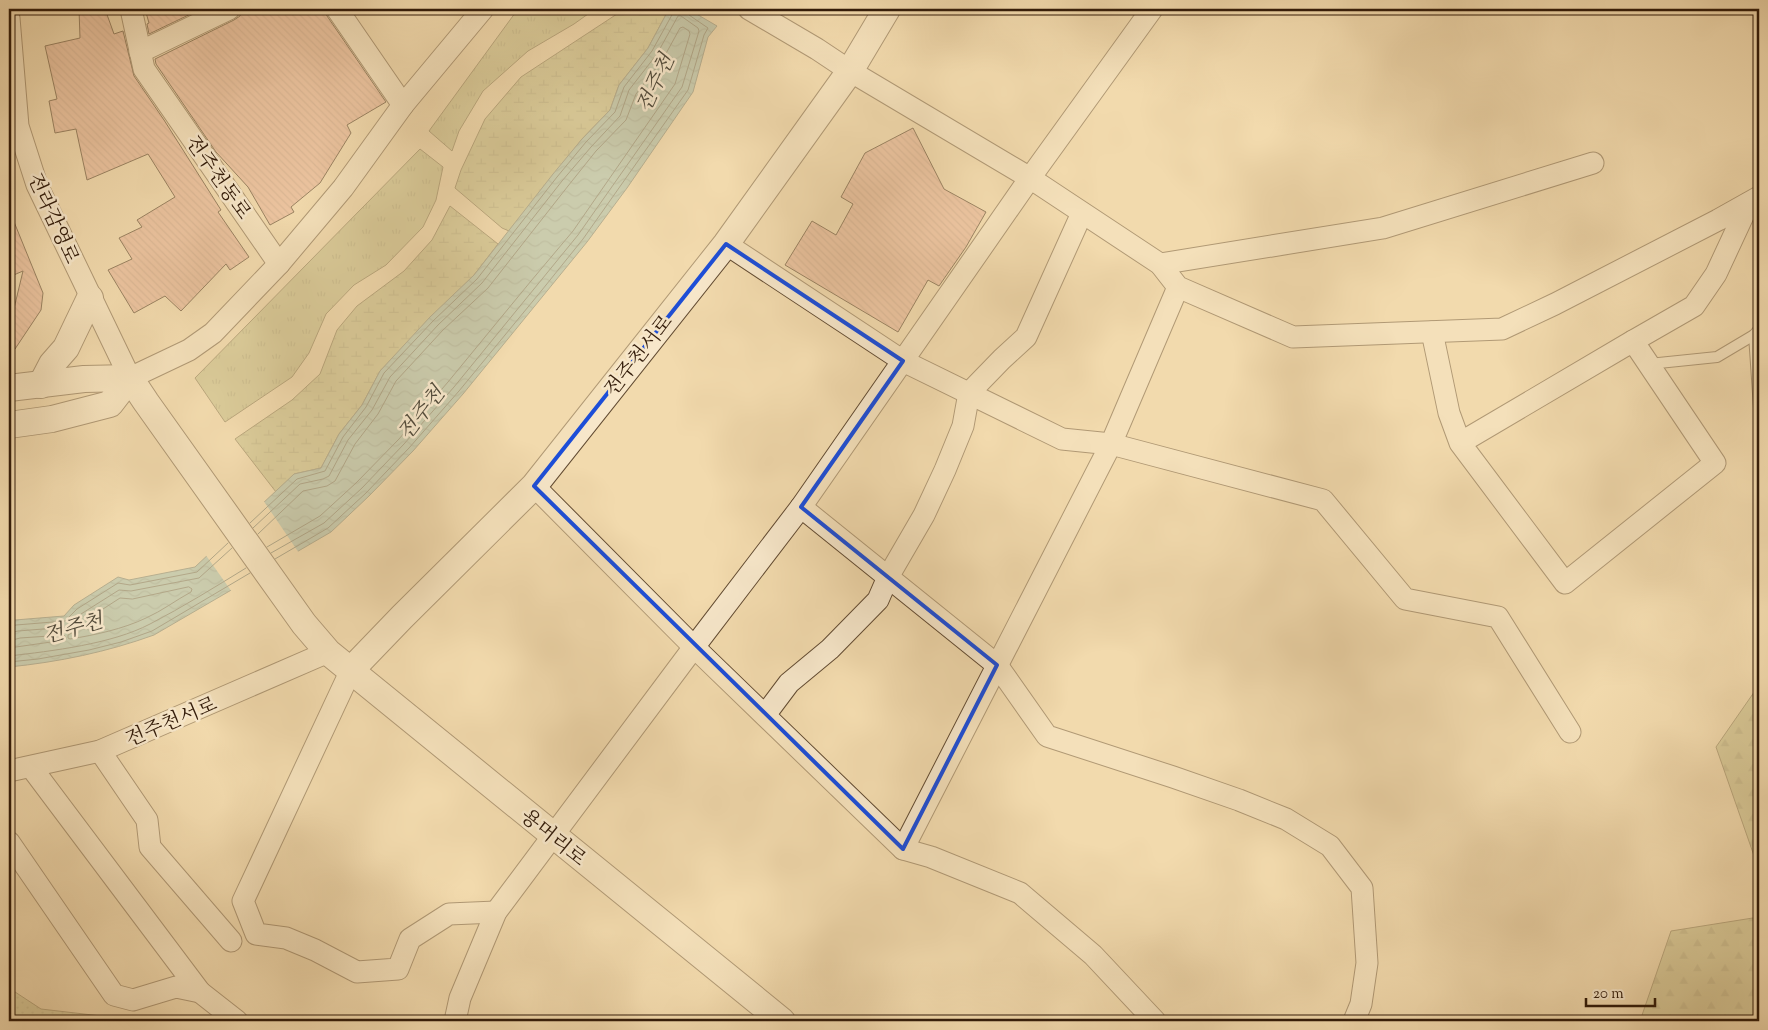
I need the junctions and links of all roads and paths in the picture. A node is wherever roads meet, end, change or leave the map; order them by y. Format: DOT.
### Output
graph roads {
  1 [pos="116,9"];
  2 [pos="131,9"];
  3 [pos="229,9"];
  4 [pos="337,9"];
  5 [pos="483,9"];
  6 [pos="749,9"];
  7 [pos="887,9"];
  8 [pos="1152,9"];
  9 [pos="9,18"];
  10 [pos="138,44"];
  11 [pos="850,71"];
  12 [pos="403,105"];
  13 [pos="1593,163"];
  14 [pos="1030,178"];
  15 [pos="1754,200"];
  16 [pos="1082,213"];
  17 [pos="726,244"];
  18 [pos="279,264"];
  19 [pos="1160,264"];
  20 [pos="1178,287"];
  21 [pos="90,298"];
  22 [pos="1432,332"];
  23 [pos="1757,332"];
  24 [pos="1633,341"];
  25 [pos="903,361"];
  26 [pos="1649,364"];
  27 [pos="130,378"];
  28 [pos="40,385"];
  29 [pos="9,388"];
  30 [pos="969,394"];
  31 [pos="1759,408"];
  32 [pos="9,425"];
  33 [pos="1460,443"];
  34 [pos="1111,444"];
  35 [pos="534,486"];
  36 [pos="801,507"];
  37 [pos="888,578"];
  38 [pos="694,647"];
  39 [pos="328,652"];
  40 [pos="997,665"];
  41 [pos="351,670"];
  42 [pos="764,715"];
  43 [pos="1570,732"];
  44 [pos="100,752"];
  45 [pos="31,767"];
  46 [pos="9,771"];
  47 [pos="552,836"];
  48 [pos="9,842"];
  49 [pos="903,849"];
  50 [pos="496,912"];
  51 [pos="231,940"];
  52 [pos="200,992"];
  53 [pos="772,1018"];
  54 [pos="237,1021"];
  55 [pos="455,1021"];
  56 [pos="1155,1021"];
  57 [pos="1354,1021"];
  1 -- 10 [label="street"];
  2 -- 10 [label="street"];
  3 -- 10 [label="street"];
  4 -- 12 [label="street"];
  5 -- 12 [label="street"];
  6 -- 11 [label="street"];
  7 -- 11 [label="street, 전주천서로"];
  8 -- 14 [label="street"];
  9 -- 21 [label="street, 전라감영로"];
  10 -- 18 [label="street, 전주천동로"];
  11 -- 14 [label="street"];
  11 -- 17 [label="street, 전주천서로"];
  12 -- 18 [label="street"];
  13 -- 19 [label="street"];
  14 -- 16 [label="street"];
  14 -- 25 [label="street"];
  15 -- 22 [label="street"];
  15 -- 24 [label="street"];
  16 -- 19 [label="street"];
  16 -- 30 [label="street"];
  17 -- 25 [label="street"];
  17 -- 35 [label="street, 전주천서로"];
  18 -- 27 [label="street"];
  19 -- 20 [label="street"];
  20 -- 22 [label="street"];
  20 -- 34 [label="street"];
  21 -- 27 [label="street, 전라감영로"];
  21 -- 28 [label="street"];
  22 -- 33 [label="street"];
  23 -- 26 [label="lane"];
  23 -- 31 [label="lane"];
  24 -- 26 [label="street"];
  24 -- 33 [label="street"];
  25 -- 30 [label="street"];
  25 -- 36 [label="street"];
  26 -- 33 [label="street"];
  27 -- 28 [label="street"];
  27 -- 32 [label="street"];
  27 -- 39 [label="street, 용머리로"];
  28 -- 29 [label="street"];
  30 -- 34 [label="street"];
  30 -- 37 [label="street"];
  34 -- 40 [label="street"];
  34 -- 43 [label="street"];
  35 -- 38 [label="street"];
  35 -- 41 [label="street, 전주천서로"];
  36 -- 37 [label="street"];
  36 -- 38 [label="street"];
  37 -- 40 [label="street"];
  37 -- 42 [label="street"];
  38 -- 42 [label="street"];
  38 -- 47 [label="street"];
  39 -- 41 [label="street, 용머리로"];
  39 -- 44 [label="street, 전주천서로"];
  40 -- 49 [label="street"];
  40 -- 57 [label="street"];
  41 -- 47 [label="street, 용머리로"];
  41 -- 50 [label="street"];
  42 -- 49 [label="street"];
  44 -- 45 [label="street, 전주천서로"];
  44 -- 51 [label="street"];
  45 -- 46 [label="street, 전주천서로"];
  45 -- 52 [label="street"];
  47 -- 50 [label="street"];
  47 -- 53 [label="street, 용머리로"];
  48 -- 52 [label="street"];
  49 -- 56 [label="street"];
  50 -- 55 [label="street"];
  52 -- 54 [label="street"];
}
